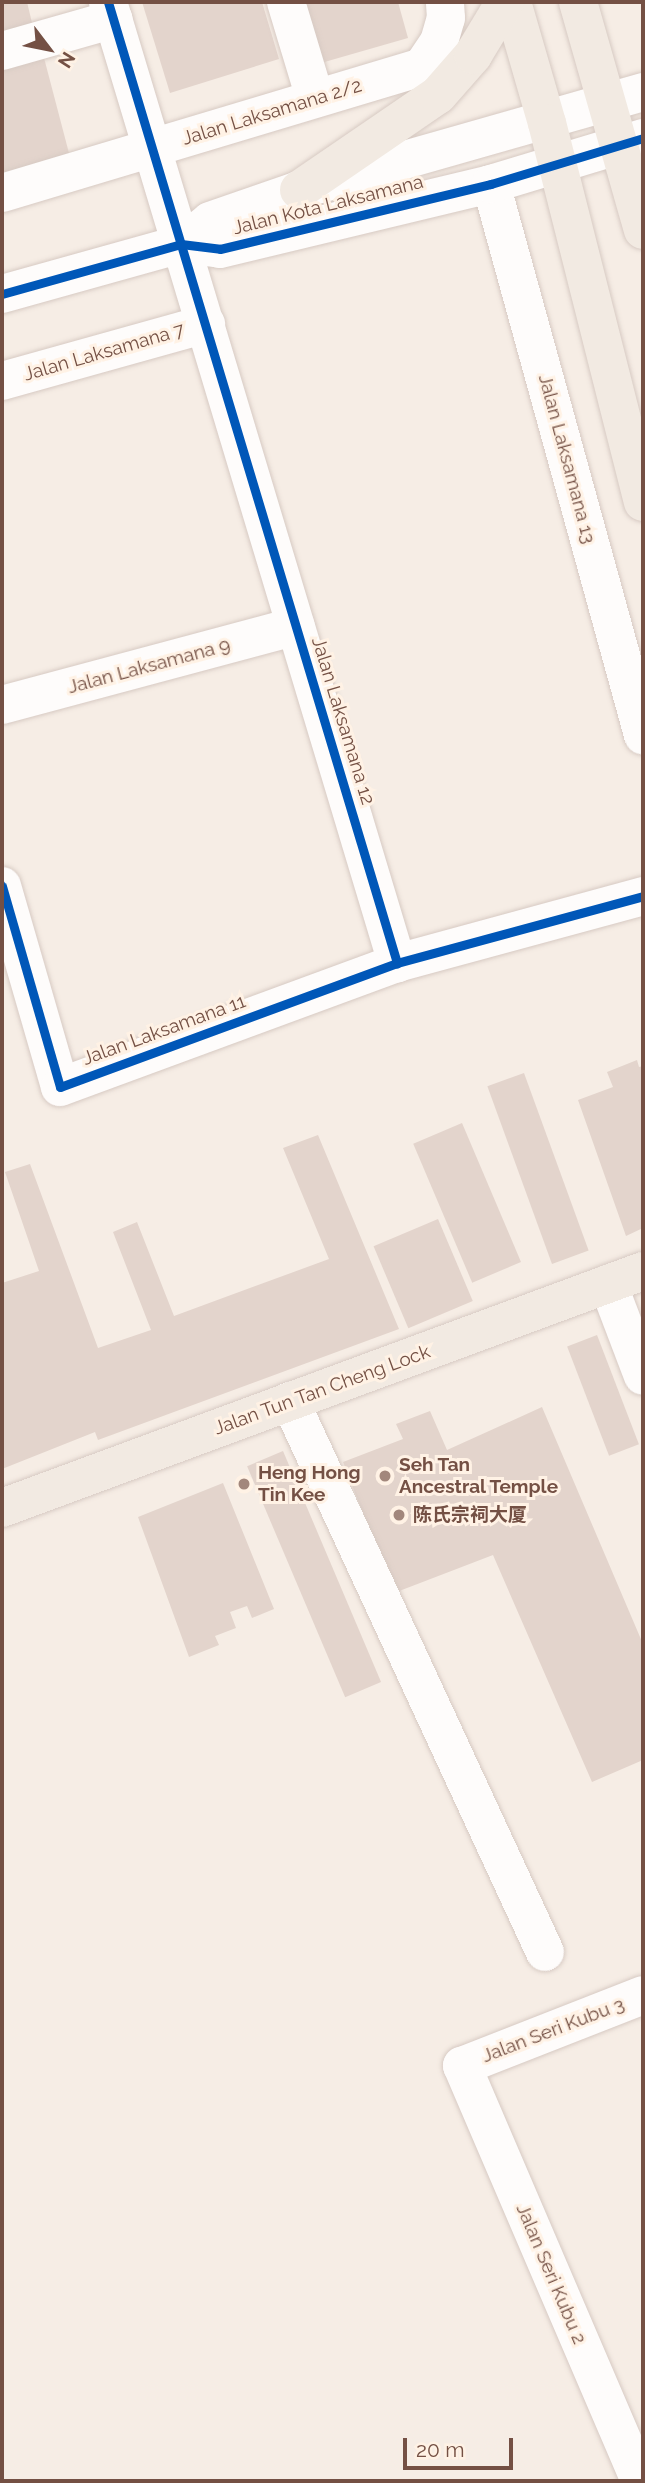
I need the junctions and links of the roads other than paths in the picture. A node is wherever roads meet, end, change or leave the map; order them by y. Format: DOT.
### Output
graph roads {
  1 [pos="286,2"];
  2 [pos="444,2"];
  3 [pos="505,2"];
  4 [pos="512,2"];
  5 [pos="579,2"];
  6 [pos="111,10"];
  7 [pos="2,51"];
  8 [pos="626,97"];
  9 [pos="315,99"];
  10 [pos="547,123"];
  11 [pos="632,142"];
  12 [pos="150,148"];
  13 [pos="557,163"];
  14 [pos="491,184"];
  15 [pos="299,190"];
  16 [pos="2,193"];
  17 [pos="643,230"];
  18 [pos="181,244"];
  19 [pos="2,294"];
  20 [pos="205,324"];
  21 [pos="2,380"];
  22 [pos="643,502"];
  23 [pos="296,626"];
  24 [pos="2,705"];
  25 [pos="643,735"];
  26 [pos="2,886"];
  27 [pos="643,896"];
  28 [pos="397,963"];
  29 [pos="626,1278"];
  30 [pos="643,1376"];
  31 [pos="290,1401"];
  32 [pos="2,1508"];
  33 [pos="545,1952"];
  34 [pos="643,1995"];
  35 [pos="462,2066"];
  36 [pos="640,2481"];
  1 -- 9 [label="street"];
  2 -- 9 [label="street, Jalan Laksamana 2/2"];
  3 -- 15 [label="main road"];
  4 -- 10 [label="main road"];
  5 -- 8 [label="main road"];
  6 -- 7 [label="street"];
  6 -- 12 [label="street, Jalan Laksamana 12"];
  8 -- 10 [label="street, Jalan Kota Laksamana"];
  8 -- 11 [label="main road"];
  9 -- 12 [label="street, Jalan Laksamana 2/2"];
  10 -- 13 [label="main road"];
  10 -- 15 [label="street, Jalan Kota Laksamana"];
  11 -- 13 [label="street, Jalan Kota Laksamana"];
  11 -- 17 [label="main road"];
  12 -- 16 [label="street, Jalan Laksamana 2/2"];
  12 -- 18 [label="street, Jalan Laksamana 12"];
  13 -- 14 [label="street, Jalan Kota Laksamana"];
  13 -- 22 [label="main road"];
  14 -- 18 [label="street, Jalan Kota Laksamana"];
  14 -- 25 [label="street, Jalan Laksamana 13"];
  15 -- 18 [label="street, Jalan Kota Laksamana"];
  18 -- 19 [label="street, Jalan Kota Laksamana"];
  18 -- 20 [label="street, Jalan Laksamana 12"];
  20 -- 21 [label="street, Jalan Laksamana 7"];
  20 -- 23 [label="street, Jalan Laksamana 12"];
  23 -- 24 [label="street, Jalan Laksamana 9"];
  23 -- 28 [label="street, Jalan Laksamana 12"];
  26 -- 28 [label="street, Jalan Laksamana 11"];
  27 -- 28 [label="street"];
  29 -- 30 [label="street"];
  29 -- 31 [label="main road, Jalan Tun Tan Cheng Lock"];
  31 -- 32 [label="main road, Jalan Tun Tan Cheng Lock"];
  31 -- 33 [label="street"];
  34 -- 35 [label="street, Jalan Seri Kubu 3"];
  35 -- 36 [label="street, Jalan Seri Kubu 2"];
}
